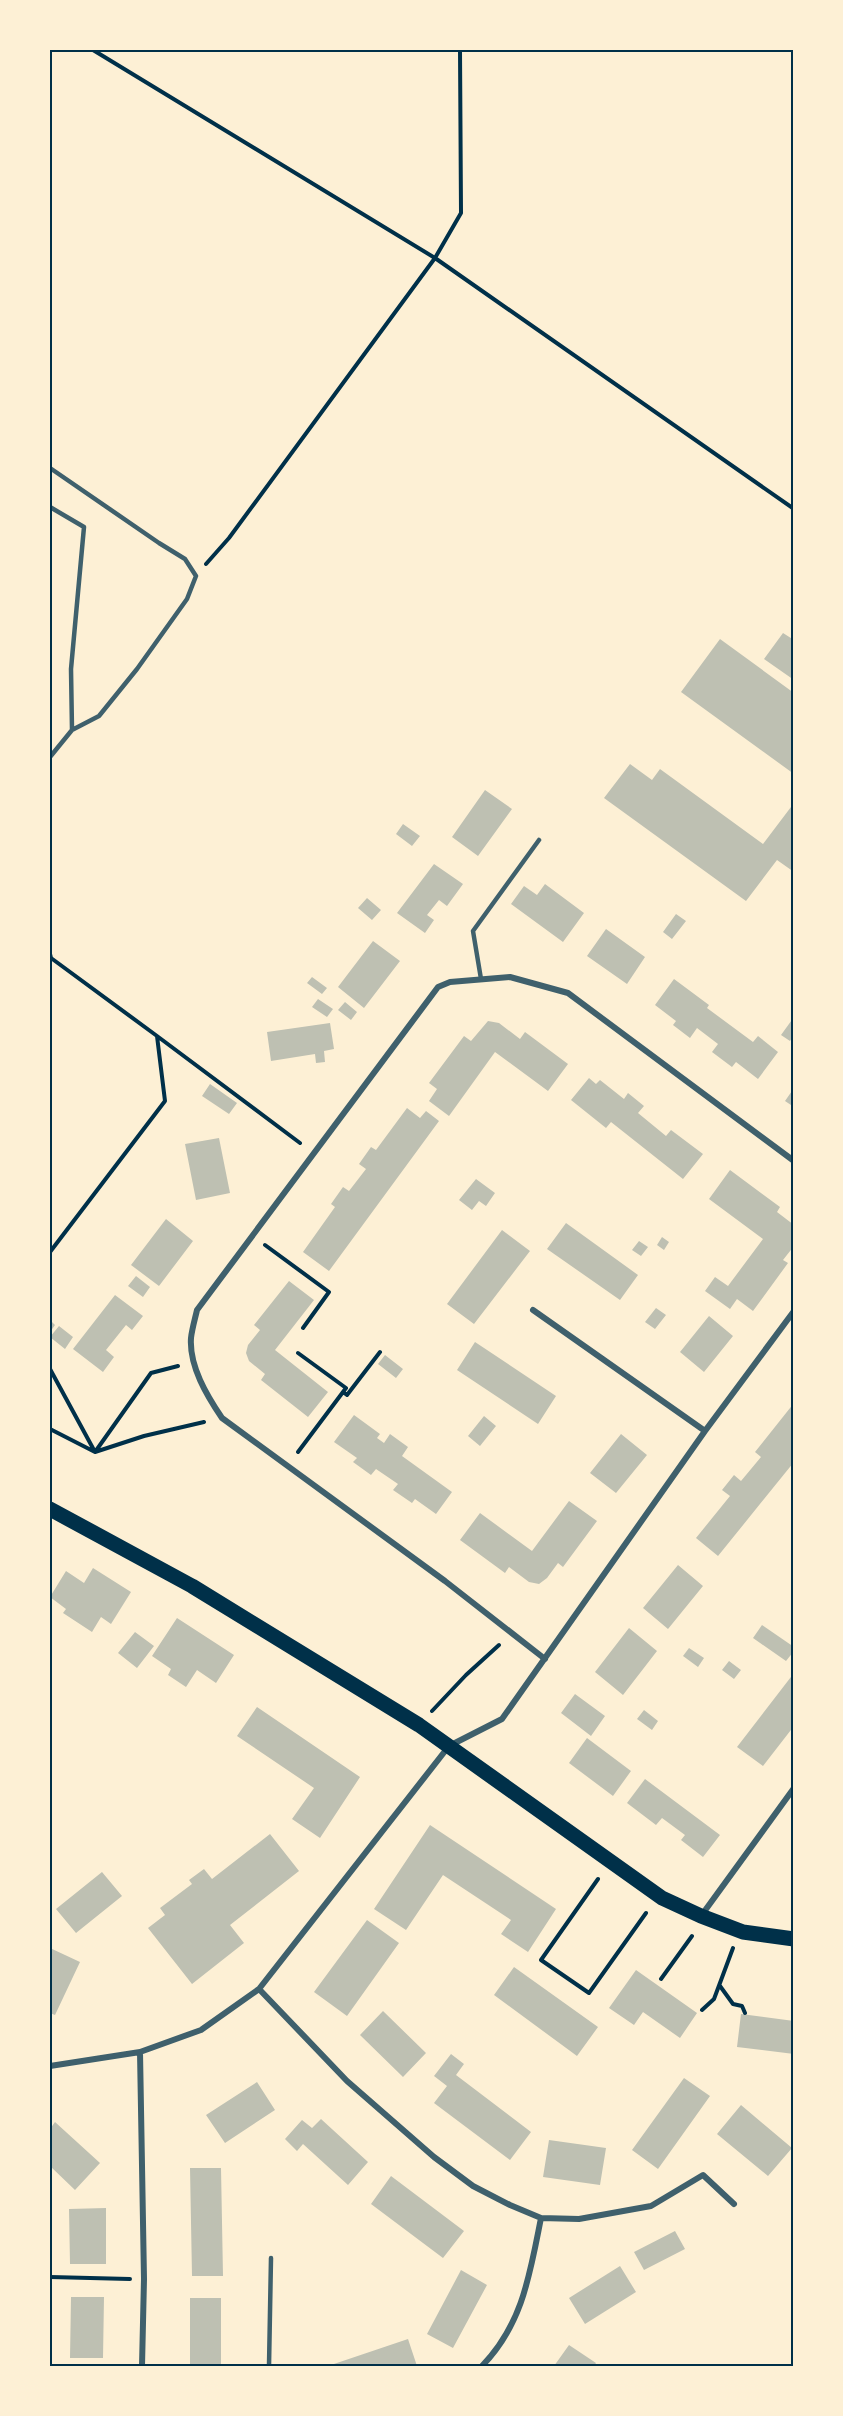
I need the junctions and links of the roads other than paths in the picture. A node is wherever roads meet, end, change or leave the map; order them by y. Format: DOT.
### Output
graph roads {
  1 [pos="50,468"];
  2 [pos="50,507"];
  3 [pos="72,730"];
  4 [pos="50,757"];
  5 [pos="539,840"];
  6 [pos="481,979"];
  7 [pos="794,1161"];
  8 [pos="533,1310"];
  9 [pos="794,1311"];
  10 [pos="705,1431"];
  11 [pos="50,1509"];
  12 [pos="545,1659"];
  13 [pos="449,1746"];
  14 [pos="794,1788"];
  15 [pos="703,1917"];
  16 [pos="794,1939"];
  17 [pos="260,1989"];
  18 [pos="140,2052"];
  19 [pos="50,2066"];
  20 [pos="734,2204"];
  21 [pos="541,2218"];
  22 [pos="271,2258"];
  23 [pos="142,2367"];
  24 [pos="269,2367"];
  25 [pos="482,2367"];
  1 -- 3 [label="lane"];
  2 -- 3 [label="lane"];
  3 -- 4 [label="lane"];
  5 -- 6 [label="lane"];
  6 -- 7 [label="street"];
  6 -- 12 [label="street"];
  8 -- 10 [label="street"];
  9 -- 10 [label="street"];
  10 -- 12 [label="street"];
  11 -- 13 [label="main road"];
  12 -- 13 [label="street"];
  13 -- 15 [label="main road"];
  13 -- 17 [label="street"];
  14 -- 15 [label="street"];
  15 -- 16 [label="main road"];
  17 -- 18 [label="street"];
  17 -- 21 [label="street"];
  18 -- 19 [label="street"];
  18 -- 23 [label="street"];
  20 -- 21 [label="street"];
  21 -- 25 [label="street"];
  22 -- 24 [label="lane"];
}
